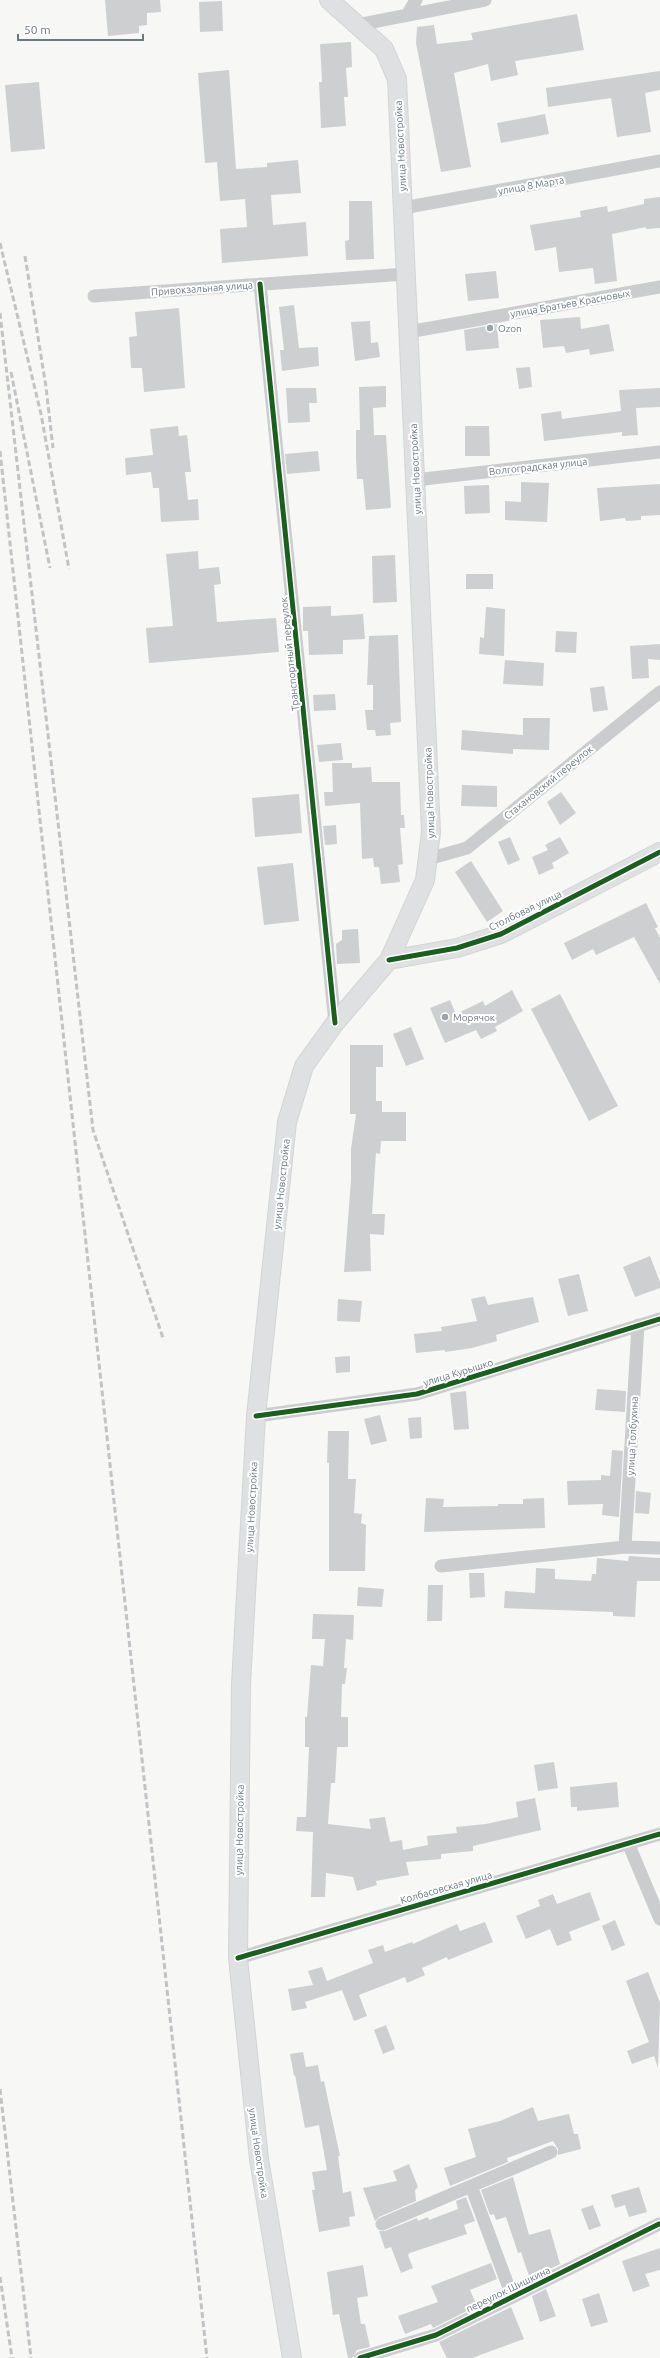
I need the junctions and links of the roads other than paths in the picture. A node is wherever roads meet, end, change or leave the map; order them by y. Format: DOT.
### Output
graph roads {
  1 [pos="329,0"];
  2 [pos="416,0"];
  3 [pos="485,0"];
  4 [pos="407,15"];
  5 [pos="357,25"];
  6 [pos="660,161"];
  7 [pos="403,208"];
  8 [pos="406,274"];
  9 [pos="260,284"];
  10 [pos="660,287"];
  11 [pos="94,296"];
  12 [pos="408,332"];
  13 [pos="660,452"];
  14 [pos="415,480"];
  15 [pos="660,692"];
  16 [pos="660,852"];
  17 [pos="428,859"];
  18 [pos="389,960"];
  19 [pos="335,1023"];
  20 [pos="660,1319"];
  21 [pos="638,1325"];
  22 [pos="256,1416"];
  23 [pos="625,1547"];
  24 [pos="660,1548"];
  25 [pos="441,1566"];
  26 [pos="660,1834"];
  27 [pos="628,1843"];
  28 [pos="660,1919"];
  29 [pos="238,1958"];
  30 [pos="551,2152"];
  31 [pos="471,2186"];
  32 [pos="382,2224"];
  33 [pos="659,2224"];
  34 [pos="512,2296"];
  35 [pos="292,2358"];
  36 [pos="360,2358"];
  1 -- 5 [label="main road"];
  2 -- 4 [label="street"];
  3 -- 4 [label="street"];
  4 -- 5 [label="street"];
  5 -- 7 [label="main road, улица Новостройка"];
  6 -- 7 [label="street, улица 8 Марта"];
  7 -- 8 [label="main road, улица Новостройка"];
  8 -- 9 [label="street, Привокзальная улица"];
  8 -- 12 [label="main road, улица Новостройка"];
  9 -- 11 [label="street, Привокзальная улица"];
  9 -- 19 [label="street, Транспортный переулок"];
  10 -- 12 [label="street, улица Братьев Красновых"];
  12 -- 14 [label="main road, улица Новостройка"];
  13 -- 14 [label="street, Волгоградская улица"];
  14 -- 17 [label="main road, улица Новостройка"];
  15 -- 17 [label="street, Стахановский переулок"];
  16 -- 18 [label="main road, Столбовая улица"];
  17 -- 18 [label="main road, улица Новостройка"];
  18 -- 19 [label="main road, улица Новостройка"];
  19 -- 22 [label="main road, улица Новостройка"];
  20 -- 21 [label="street, улица Курышко"];
  21 -- 22 [label="street, улица Курышко"];
  21 -- 23 [label="street, улица Толбухина"];
  22 -- 29 [label="main road, улица Новостройка"];
  23 -- 24 [label="street"];
  23 -- 25 [label="street"];
  26 -- 27 [label="street, Колбасовская улица"];
  27 -- 28 [label="street"];
  27 -- 29 [label="street, Колбасовская улица"];
  29 -- 35 [label="main road, улица Новостройка"];
  30 -- 31 [label="street"];
  31 -- 32 [label="street"];
  31 -- 34 [label="street, переулок Шишкина"];
  33 -- 34 [label="street, переулок Шишкина"];
  34 -- 36 [label="street, переулок Шишкина"];
}
